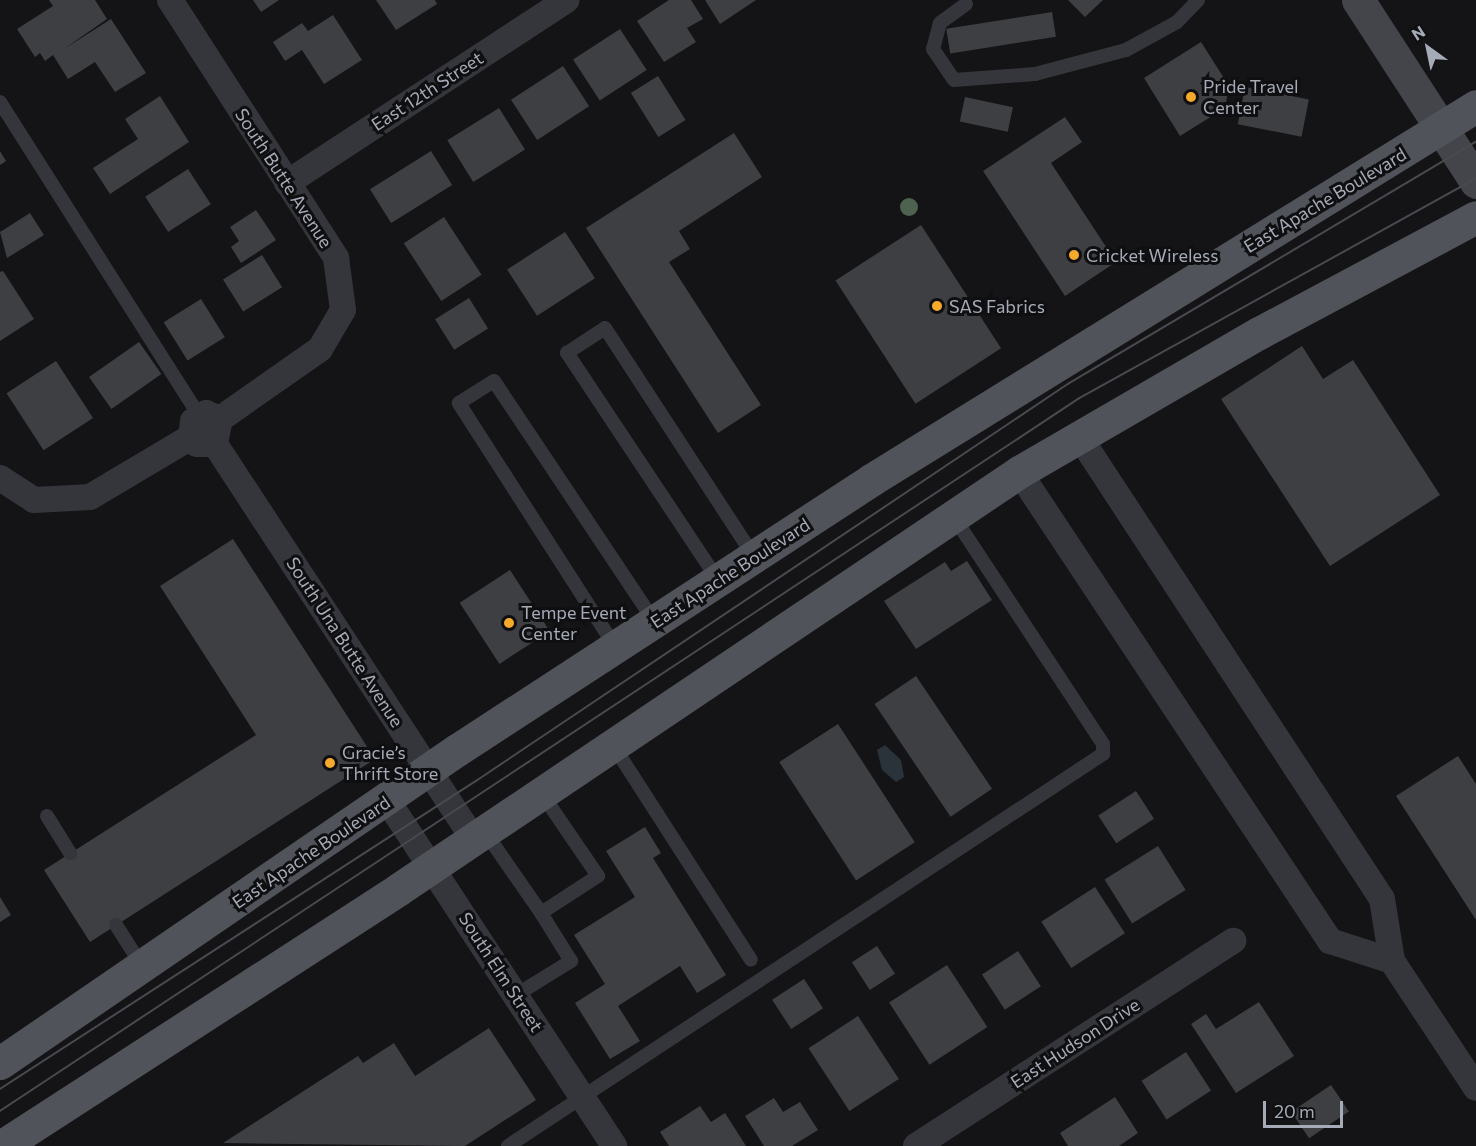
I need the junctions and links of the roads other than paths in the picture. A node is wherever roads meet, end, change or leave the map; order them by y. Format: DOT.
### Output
graph roads {
  1 [pos="170,0"];
  2 [pos="567,0"];
  3 [pos="1198,0"];
  4 [pos="1364,2"];
  5 [pos="966,4"];
  6 [pos="0,102"];
  7 [pos="1476,106"];
  8 [pos="1441,128"];
  9 [pos="1476,182"];
  10 [pos="287,183"];
  11 [pos="1476,218"];
  12 [pos="209,427"];
  13 [pos="1078,436"];
  14 [pos="1019,472"];
  15 [pos="0,478"];
  16 [pos="952,516"];
  17 [pos="755,558"];
  18 [pos="719,582"];
  19 [pos="655,622"];
  20 [pos="616,648"];
  21 [pos="613,745"];
  22 [pos="429,770"];
  23 [pos="542,794"];
  24 [pos="387,800"];
  25 [pos="47,816"];
  26 [pos="479,836"];
  27 [pos="70,853"];
  28 [pos="432,867"];
  29 [pos="541,913"];
  30 [pos="116,925"];
  31 [pos="1233,940"];
  32 [pos="752,960"];
  33 [pos="1392,962"];
  34 [pos="143,968"];
  35 [pos="516,995"];
  36 [pos="0,1063"];
  37 [pos="1476,1088"];
  38 [pos="583,1098"];
  39 [pos="17,1142"];
  40 [pos="508,1146"];
  41 [pos="614,1146"];
  42 [pos="916,1146"];
  1 -- 10 [label="street, South Butte Avenue"];
  2 -- 10 [label="street, East 12th Street"];
  3 -- 5 [label="lane"];
  4 -- 8 [label="main road"];
  6 -- 12 [label="lane"];
  7 -- 8 [label="main road, East Apache Boulevard"];
  8 -- 9 [label="main road"];
  8 -- 17 [label="main road, East Apache Boulevard"];
  10 -- 12 [label="street, South Butte Avenue"];
  11 -- 13 [label="main road"];
  12 -- 15 [label="street, South Butte Avenue"];
  12 -- 22 [label="street, South Una Butte Avenue"];
  13 -- 14 [label="main road"];
  13 -- 33 [label="street"];
  14 -- 16 [label="main road"];
  14 -- 33 [label="street"];
  16 -- 21 [label="main road"];
  16 -- 38 [label="lane"];
  17 -- 18 [label="main road, East Apache Boulevard"];
  17 -- 18 [label="lane"];
  18 -- 19 [label="main road, East Apache Boulevard"];
  19 -- 20 [label="main road, East Apache Boulevard"];
  19 -- 20 [label="lane"];
  20 -- 22 [label="main road, East Apache Boulevard"];
  21 -- 23 [label="main road"];
  21 -- 32 [label="lane"];
  22 -- 24 [label="main road, East Apache Boulevard"];
  22 -- 26 [label="street, South Una Butte Avenue"];
  23 -- 26 [label="main road"];
  23 -- 29 [label="lane"];
  24 -- 28 [label="street, South Elm Street"];
  24 -- 34 [label="main road, East Apache Boulevard"];
  25 -- 27 [label="lane"];
  26 -- 28 [label="main road"];
  26 -- 29 [label="lane"];
  28 -- 35 [label="street, South Elm Street"];
  28 -- 39 [label="main road"];
  29 -- 35 [label="lane"];
  30 -- 34 [label="lane"];
  31 -- 42 [label="street, East Hudson Drive"];
  33 -- 37 [label="street"];
  34 -- 36 [label="main road, East Apache Boulevard"];
  35 -- 38 [label="street, South Elm Street"];
  38 -- 40 [label="lane"];
  38 -- 41 [label="street, South Elm Street"];
}
